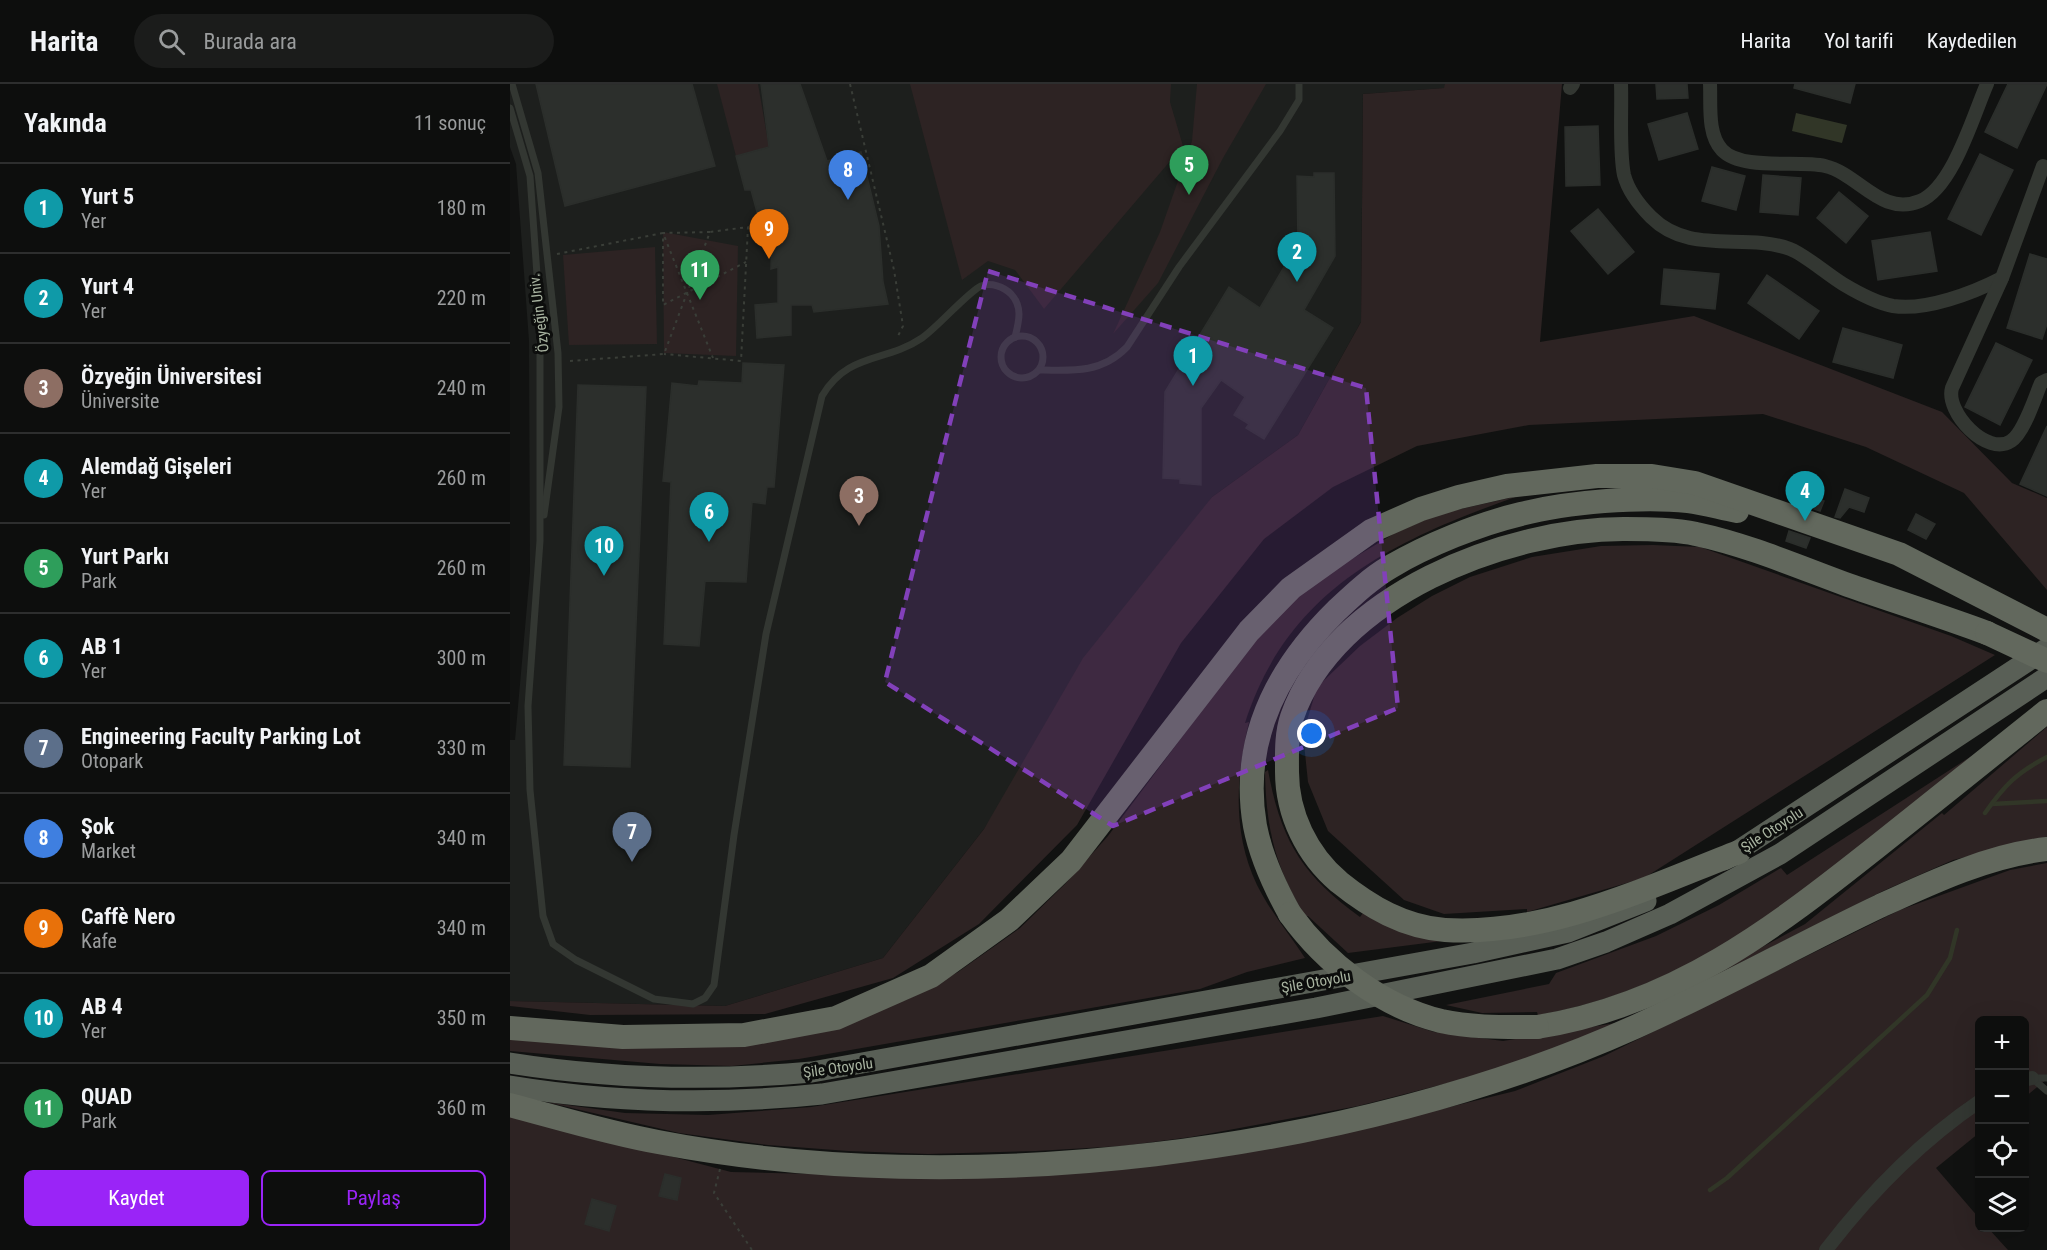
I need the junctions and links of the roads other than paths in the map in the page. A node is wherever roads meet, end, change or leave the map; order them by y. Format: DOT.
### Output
graph roads {
  1 [pos="512,84"];
  2 [pos="1299,84"];
  3 [pos="1622,84"];
  4 [pos="1710,84"];
  5 [pos="1987,84"];
  6 [pos="510,108"];
  7 [pos="2043,166"];
  8 [pos="2002,278"];
  9 [pos="1015,337"];
  10 [pos="1040,370"];
  11 [pos="2047,380"];
  12 [pos="540,541"];
  13 [pos="2001,609"];
  14 [pos="2047,630"];
  15 [pos="2047,648"];
  16 [pos="2047,661"];
  17 [pos="2047,677"];
  18 [pos="2047,711"];
  19 [pos="2047,849"];
  20 [pos="1740,852"];
  21 [pos="510,1028"];
  22 [pos="510,1063"];
  23 [pos="2047,1078"];
  24 [pos="2029,1079"];
  25 [pos="510,1086"];
  26 [pos="2047,1090"];
  27 [pos="510,1105"];
  28 [pos="1975,1105"];
  29 [pos="1826,1250"];
  1 -- 12 [label="lane, Özyeğin Univ."];
  2 -- 10 [label="lane"];
  3 -- 8 [label="street"];
  4 -- 5 [label="street"];
  6 -- 12 [label="lane"];
  7 -- 8 [label="street"];
  8 -- 11 [label="street"];
  9 -- 10 [label="lane"];
  9 -- 10 [label="lane"];
  9 -- 12 [label="lane"];
  13 -- 14 [label="highway"];
  13 -- 18 [label="highway, bridge"];
  13 -- 21 [label="highway"];
  15 -- 20 [label="highway, Şile Otoyolu"];
  16 -- 20 [label="highway, bridge"];
  17 -- 25 [label="highway, Şile Otoyolu"];
  19 -- 27 [label="highway"];
  20 -- 22 [label="highway, Şile Otoyolu"];
  23 -- 24 [label="lane"];
  24 -- 26 [label="lane"];
  28 -- 29 [label="street"];
}
